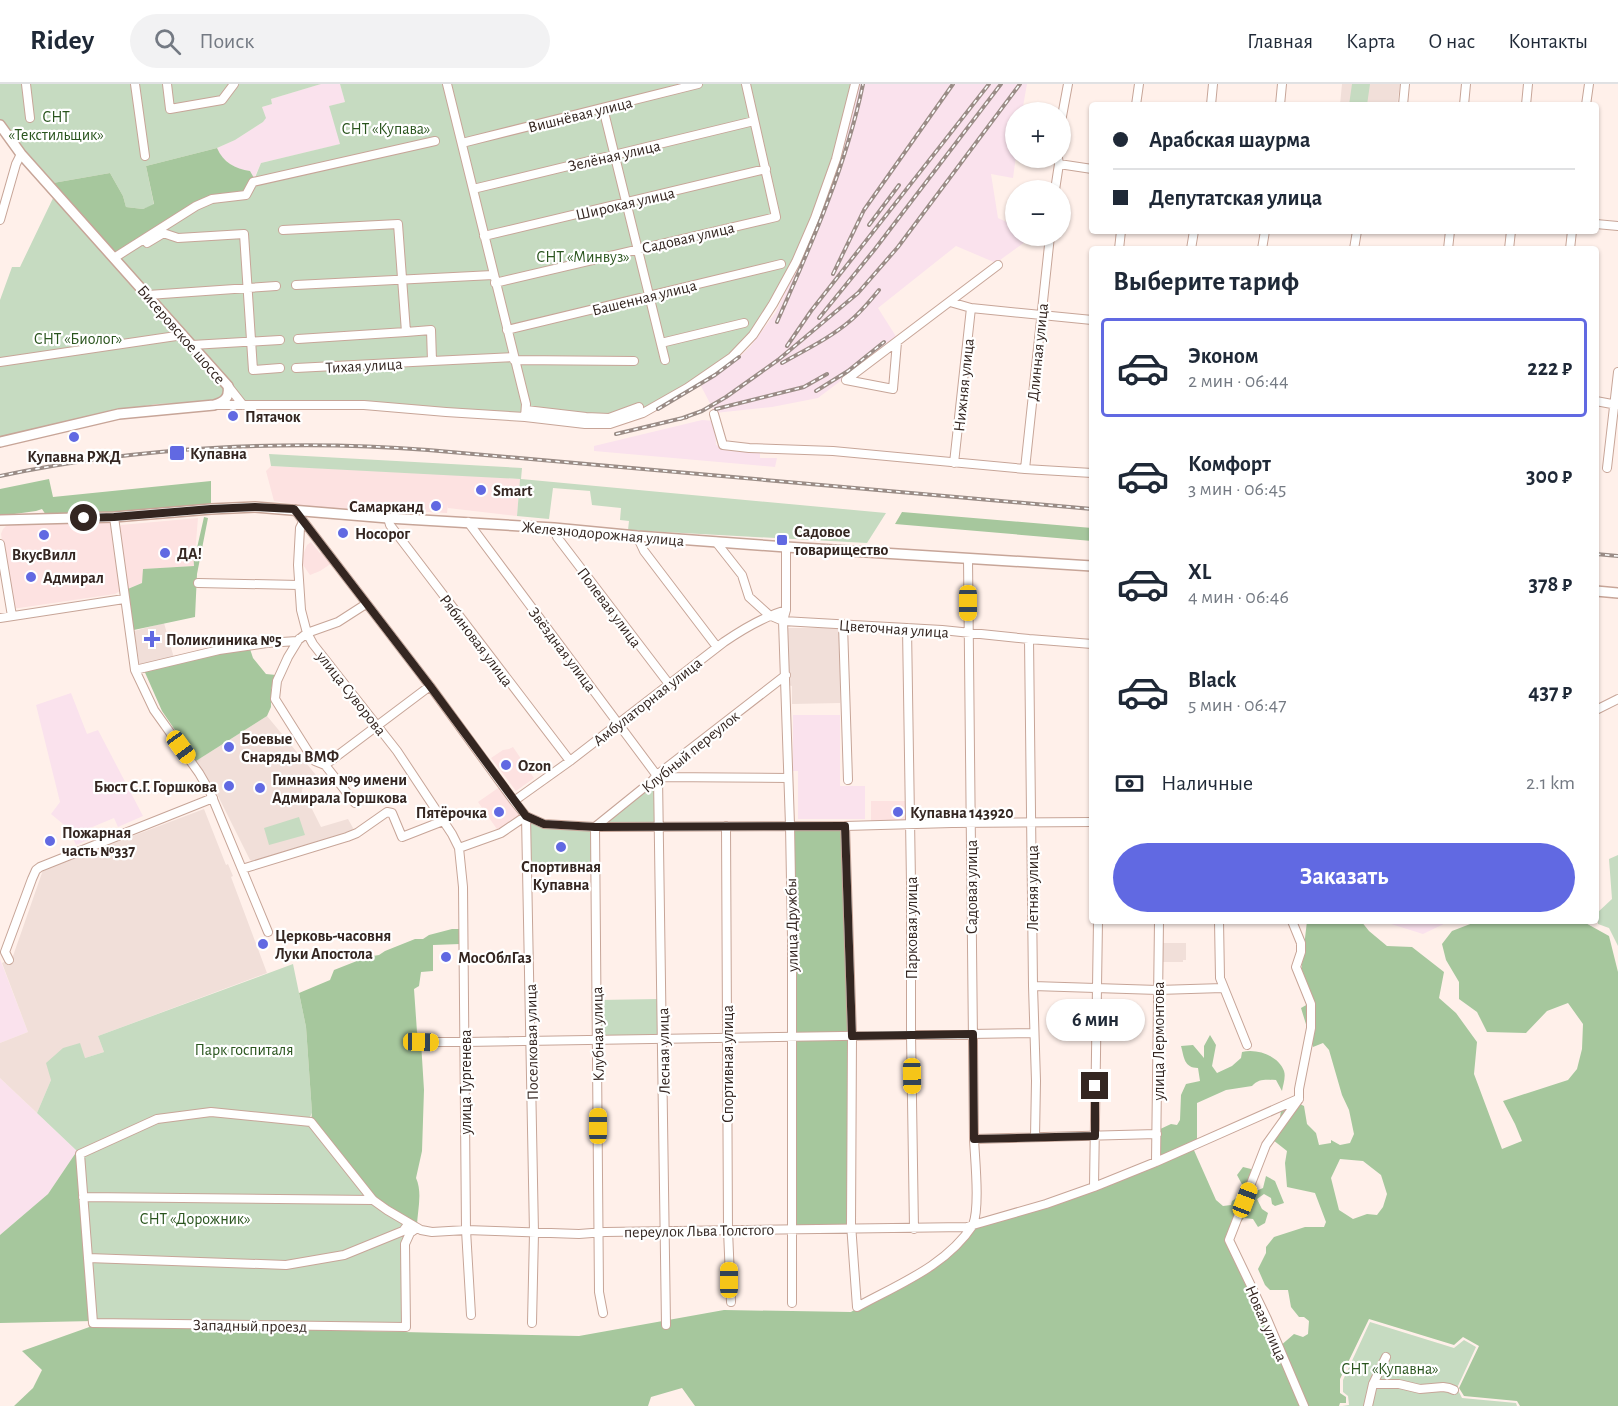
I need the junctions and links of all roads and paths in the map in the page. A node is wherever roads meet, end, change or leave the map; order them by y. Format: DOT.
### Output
graph roads {
  1 [pos="27,84"];
  2 [pos="135,84"];
  3 [pos="167,84"];
  4 [pos="234,84"];
  5 [pos="448,84"];
  6 [pos="698,84"];
  7 [pos="746,84"];
  8 [pos="855,84"];
  9 [pos="1068,84"];
  10 [pos="1139,84"];
  11 [pos="1214,84"];
  12 [pos="1282,84"];
  13 [pos="1405,84"];
  14 [pos="1466,84"];
  15 [pos="1528,84"];
  16 [pos="1589,84"];
  17 [pos="1065,102"];
  18 [pos="1136,102"];
  19 [pos="1211,102"];
  20 [pos="1280,102"];
  21 [pos="1403,102"];
  22 [pos="1464,102"];
  23 [pos="1526,102"];
  24 [pos="1586,102"];
  25 [pos="603,108"];
  26 [pos="30,118"];
  27 [pos="754,121"];
  28 [pos="0,124"];
  29 [pos="435,141"];
  30 [pos="462,143"];
  31 [pos="21,154"];
  32 [pos="614,155"];
  33 [pos="145,156"];
  34 [pos="1071,164"];
  35 [pos="1089,168"];
  36 [pos="766,169"];
  37 [pos="473,189"];
  38 [pos="626,202"];
  39 [pos="0,220"];
  40 [pos="1599,224"];
  41 [pos="1618,226"];
  42 [pos="284,230"];
  43 [pos="484,236"];
  44 [pos="1049,246"];
  45 [pos="638,249"];
  46 [pos="116,259"];
  47 [pos="781,264"];
  48 [pos="998,265"];
  49 [pos="403,279"];
  50 [pos="494,279"];
  51 [pos="296,285"];
  52 [pos="276,286"];
  53 [pos="248,288"];
  54 [pos="148,295"];
  55 [pos="649,296"];
  56 [pos="950,302"];
  57 [pos="971,308"];
  58 [pos="1041,315"];
  59 [pos="1089,320"];
  60 [pos="744,323"];
  61 [pos="507,330"];
  62 [pos="406,332"];
  63 [pos="183,335"];
  64 [pos="298,339"];
  65 [pos="280,340"];
  66 [pos="251,341"];
  67 [pos="897,342"];
  68 [pos="661,343"];
  69 [pos="192,345"];
  70 [pos="514,358"];
  71 [pos="665,360"];
  72 [pos="432,361"];
  73 [pos="634,361"];
  74 [pos="0,362"];
  75 [pos="280,368"];
  76 [pos="296,368"];
  77 [pos="1618,372"];
  78 [pos="228,386"];
  79 [pos="1599,402"];
  80 [pos="214,405"];
  81 [pos="243,405"];
  82 [pos="1616,405"];
  83 [pos="639,407"];
  84 [pos="526,414"];
  85 [pos="714,414"];
  86 [pos="0,442"];
  87 [pos="954,463"];
  88 [pos="1607,468"];
  89 [pos="1025,469"];
  90 [pos="1089,473"];
  91 [pos="294,509"];
  92 [pos="114,517"];
  93 [pos="388,518"];
  94 [pos="0,520"];
  95 [pos="303,522"];
  96 [pos="468,522"];
  97 [pos="554,528"];
  98 [pos="636,536"];
  99 [pos="716,542"];
  100 [pos="0,544"];
  101 [pos="786,547"];
  102 [pos="968,559"];
  103 [pos="1089,566"];
  104 [pos="198,583"];
  105 [pos="299,585"];
  106 [pos="1599,591"];
  107 [pos="1618,593"];
  108 [pos="124,599"];
  109 [pos="366,604"];
  110 [pos="786,610"];
  111 [pos="769,615"];
  112 [pos="12,616"];
  113 [pos="0,618"];
  114 [pos="783,621"];
  115 [pos="843,625"];
  116 [pos="907,628"];
  117 [pos="307,633"];
  118 [pos="968,633"];
  119 [pos="1029,639"];
  120 [pos="297,641"];
  121 [pos="1089,644"];
  122 [pos="717,647"];
  123 [pos="135,670"];
  124 [pos="786,675"];
  125 [pos="669,684"];
  126 [pos="430,686"];
  127 [pos="1618,699"];
  128 [pos="1599,708"];
  129 [pos="618,723"];
  130 [pos="378,726"];
  131 [pos="570,761"];
  132 [pos="325,765"];
  133 [pos="658,776"];
  134 [pos="788,778"];
  135 [pos="848,780"];
  136 [pos="213,798"];
  137 [pos="514,801"];
  138 [pos="355,803"];
  139 [pos="526,816"];
  140 [pos="443,821"];
  141 [pos="1032,822"];
  142 [pos="1089,822"];
  143 [pos="971,823"];
  144 [pos="910,824"];
  145 [pos="790,825"];
  146 [pos="659,826"];
  147 [pos="726,826"];
  148 [pos="845,826"];
  149 [pos="595,827"];
  150 [pos="459,848"];
  151 [pos="242,869"];
  152 [pos="1098,924"];
  153 [pos="1159,924"];
  154 [pos="1220,924"];
  155 [pos="1293,924"];
  156 [pos="268,932"];
  157 [pos="9,960"];
  158 [pos="1033,986"];
  159 [pos="1097,988"];
  160 [pos="1223,988"];
  161 [pos="1158,990"];
  162 [pos="1034,1033"];
  163 [pos="973,1034"];
  164 [pos="911,1035"];
  165 [pos="852,1036"];
  166 [pos="791,1037"];
  167 [pos="727,1038"];
  168 [pos="663,1039"];
  169 [pos="597,1040"];
  170 [pos="531,1041"];
  171 [pos="421,1042"];
  172 [pos="465,1042"];
  173 [pos="1247,1045"];
  174 [pos="1299,1099"];
  175 [pos="1157,1134"];
  176 [pos="1095,1136"];
  177 [pos="1035,1137"];
  178 [pos="974,1139"];
  179 [pos="1156,1162"];
  180 [pos="1094,1187"];
  181 [pos="83,1197"];
  182 [pos="373,1200"];
  183 [pos="973,1225"];
  184 [pos="414,1226"];
  185 [pos="914,1228"];
  186 [pos="793,1229"];
  187 [pos="851,1229"];
  188 [pos="466,1230"];
  189 [pos="728,1230"];
  190 [pos="664,1231"];
  191 [pos="534,1233"];
  192 [pos="600,1233"];
  193 [pos="88,1258"];
  194 [pos="730,1302"];
  195 [pos="792,1303"];
  196 [pos="603,1313"];
  197 [pos="471,1315"];
  198 [pos="532,1323"];
  199 [pos="666,1325"];
  200 [pos="1386,1357"];
  201 [pos="1373,1384"];
  202 [pos="1454,1390"];
  203 [pos="1304,1406"];
  204 [pos="1368,1406"];
  1 -- 26 [label="street"];
  2 -- 33 [label="street"];
  3 -- 4 [label="street"];
  5 -- 30 [label="street"];
  6 -- 25 [label="street, Вишнёвая улица"];
  7 -- 27 [label="street"];
  8 -- 84 [label="street"];
  9 -- 17 [label="street"];
  10 -- 18 [label="street"];
  11 -- 19 [label="street"];
  12 -- 20 [label="street"];
  13 -- 21 [label="street"];
  14 -- 22 [label="street"];
  15 -- 23 [label="street"];
  16 -- 24 [label="street"];
  25 -- 30 [label="street, Вишнёвая улица"];
  25 -- 32 [label="street"];
  27 -- 32 [label="street, Зелёная улица"];
  27 -- 36 [label="street"];
  28 -- 31 [label="main road, Бисеровское шоссе"];
  29 -- 46 [label="street"];
  30 -- 37 [label="street"];
  31 -- 39 [label="street"];
  31 -- 46 [label="main road, Бисеровское шоссе"];
  32 -- 37 [label="street, Зелёная улица"];
  32 -- 38 [label="street"];
  34 -- 35 [label="street"];
  36 -- 38 [label="street, Широкая улица"];
  36 -- 45 [label="street, Садовая улица"];
  37 -- 43 [label="street"];
  38 -- 43 [label="street, Широкая улица"];
  38 -- 45 [label="street"];
  40 -- 41 [label="street"];
  42 -- 49 [label="street"];
  43 -- 50 [label="street"];
  44 -- 58 [label="street, Длинная улица"];
  45 -- 50 [label="street, Садовая улица"];
  45 -- 55 [label="street"];
  46 -- 53 [label="street"];
  46 -- 54 [label="main road, Бисеровское шоссе"];
  47 -- 55 [label="street, Башенная улица"];
  48 -- 56 [label="street"];
  49 -- 50 [label="street, Садовая улица"];
  49 -- 51 [label="street, Садовая улица"];
  49 -- 62 [label="street"];
  50 -- 61 [label="street"];
  52 -- 53 [label="street"];
  53 -- 54 [label="street"];
  53 -- 66 [label="street"];
  54 -- 63 [label="main road, Бисеровское шоссе"];
  55 -- 61 [label="street, Башенная улица"];
  55 -- 68 [label="street"];
  56 -- 57 [label="street"];
  56 -- 67 [label="street"];
  57 -- 58 [label="street"];
  57 -- 87 [label="street, Нижняя улица"];
  58 -- 59 [label="street"];
  58 -- 89 [label="street, Длинная улица"];
  60 -- 68 [label="street"];
  61 -- 70 [label="street"];
  62 -- 64 [label="street"];
  62 -- 72 [label="street"];
  63 -- 69 [label="main road, Бисеровское шоссе"];
  63 -- 74 [label="street"];
  65 -- 66 [label="street"];
  66 -- 69 [label="street"];
  66 -- 75 [label="street"];
  67 -- 67 [label="street"];
  68 -- 71 [label="street"];
  69 -- 78 [label="main road, Бисеровское шоссе"];
  70 -- 72 [label="street, Тихая улица"];
  70 -- 73 [label="street, Тихая улица"];
  70 -- 84 [label="street"];
  72 -- 76 [label="street, Тихая улица"];
  77 -- 82 [label="street"];
  78 -- 80 [label="main road, Бисеровское шоссе"];
  78 -- 81 [label="street"];
  79 -- 82 [label="street"];
  80 -- 81 [label="street"];
  80 -- 86 [label="main road, Бисеровское шоссе"];
  81 -- 84 [label="street"];
  82 -- 88 [label="street"];
  83 -- 84 [label="street"];
  85 -- 87 [label="street"];
  87 -- 89 [label="street"];
  89 -- 90 [label="street"];
  91 -- 92 [label="main road, Железнодорожная улица"];
  91 -- 93 [label="main road, Железнодорожная улица"];
  91 -- 95 [label="street"];
  92 -- 94 [label="main road, Железнодорожная улица"];
  92 -- 108 [label="street"];
  93 -- 96 [label="main road, Железнодорожная улица"];
  93 -- 131 [label="street, Рябиновая улица"];
  95 -- 105 [label="street, улица Суворова"];
  95 -- 109 [label="street"];
  96 -- 97 [label="main road, Железнодорожная улица"];
  96 -- 129 [label="street, Звёздная улица"];
  97 -- 98 [label="main road, Железнодорожная улица"];
  97 -- 125 [label="street, Полевая улица"];
  98 -- 99 [label="main road, Железнодорожная улица"];
  98 -- 122 [label="street"];
  99 -- 101 [label="main road, Железнодорожная улица"];
  99 -- 111 [label="street"];
  100 -- 112 [label="street"];
  101 -- 102 [label="main road, Железнодорожная улица"];
  101 -- 110 [label="street, улица Дружбы"];
  102 -- 103 [label="main road, Железнодорожная улица"];
  102 -- 118 [label="street, Садовая улица"];
  104 -- 105 [label="street"];
  105 -- 117 [label="street, улица Суворова"];
  106 -- 107 [label="main road"];
  108 -- 112 [label="street"];
  108 -- 123 [label="street"];
  109 -- 117 [label="street"];
  109 -- 126 [label="street"];
  110 -- 111 [label="street, Амбулаторная улица"];
  110 -- 114 [label="street, улица Дружбы"];
  111 -- 114 [label="street, Цветочная улица"];
  111 -- 122 [label="street, Амбулаторная улица"];
  112 -- 113 [label="street"];
  114 -- 115 [label="street, Цветочная улица"];
  114 -- 124 [label="street, улица Дружбы"];
  115 -- 116 [label="street, Цветочная улица"];
  115 -- 135 [label="street"];
  116 -- 118 [label="street, Цветочная улица"];
  116 -- 144 [label="street, Парковая улица"];
  117 -- 120 [label="street"];
  117 -- 130 [label="street, улица Суворова"];
  118 -- 119 [label="street, Цветочная улица"];
  118 -- 143 [label="street, Садовая улица"];
  119 -- 121 [label="street, Цветочная улица"];
  119 -- 141 [label="street, Летняя улица"];
  120 -- 123 [label="street"];
  120 -- 132 [label="street"];
  122 -- 125 [label="street, Амбулаторная улица"];
  123 -- 136 [label="street"];
  124 -- 133 [label="street, Клубный переулок"];
  124 -- 134 [label="street, улица Дружбы"];
  125 -- 129 [label="street, Амбулаторная улица"];
  126 -- 130 [label="street"];
  126 -- 137 [label="street"];
  127 -- 128 [label="street"];
  129 -- 131 [label="street, Амбулаторная улица"];
  129 -- 133 [label="street, Звёздная улица"];
  130 -- 132 [label="street"];
  130 -- 140 [label="street, улица Суворова"];
  131 -- 137 [label="street, Амбулаторная улица"];
  132 -- 138 [label="street"];
  133 -- 134 [label="street"];
  133 -- 146 [label="street, Лесная улица"];
  133 -- 149 [label="street, Клубный переулок"];
  134 -- 145 [label="street, улица Дружбы"];
  136 -- 151 [label="street"];
  136 -- 157 [label="street"];
  137 -- 139 [label="street"];
  139 -- 149 [label="street"];
  139 -- 150 [label="street"];
  139 -- 170 [label="street, Поселковая улица"];
  140 -- 150 [label="street, улица Суворова"];
  140 -- 151 [label="street"];
  141 -- 142 [label="street"];
  141 -- 143 [label="street"];
  141 -- 158 [label="street, Летняя улица"];
  143 -- 144 [label="street"];
  143 -- 163 [label="street, Садовая улица"];
  144 -- 148 [label="street"];
  144 -- 164 [label="street, Парковая улица"];
  145 -- 147 [label="street"];
  145 -- 148 [label="street"];
  145 -- 166 [label="street, улица Дружбы"];
  146 -- 147 [label="street"];
  146 -- 149 [label="street"];
  146 -- 168 [label="street, Лесная улица"];
  147 -- 167 [label="street, Спортивная улица"];
  148 -- 165 [label="street"];
  149 -- 169 [label="street, Клубная улица"];
  150 -- 172 [label="street, улица Тургенева"];
  151 -- 156 [label="street"];
  152 -- 159 [label="street"];
  153 -- 161 [label="street, улица Лермонтова"];
  154 -- 160 [label="street"];
  155 -- 174 [label="street"];
  158 -- 159 [label="street"];
  158 -- 162 [label="street, Летняя улица"];
  159 -- 161 [label="street"];
  159 -- 176 [label="street"];
  160 -- 161 [label="street"];
  160 -- 173 [label="street"];
  161 -- 175 [label="street, улица Лермонтова"];
  162 -- 163 [label="street"];
  162 -- 177 [label="street, Летняя улица"];
  163 -- 164 [label="street"];
  163 -- 178 [label="street, Садовая улица"];
  164 -- 165 [label="street"];
  164 -- 185 [label="street, Парковая улица"];
  165 -- 166 [label="street"];
  165 -- 187 [label="street"];
  166 -- 167 [label="street"];
  166 -- 186 [label="street, улица Дружбы"];
  167 -- 168 [label="street"];
  167 -- 189 [label="street, Спортивная улица"];
  168 -- 169 [label="street"];
  168 -- 190 [label="street, Лесная улица"];
  169 -- 170 [label="street"];
  169 -- 192 [label="street, Клубная улица"];
  170 -- 172 [label="street"];
  170 -- 191 [label="street, Поселковая улица"];
  171 -- 172 [label="street"];
  172 -- 188 [label="street, улица Тургенева"];
  174 -- 179 [label="street, переулок Льва Толстого"];
  174 -- 203 [label="street, Новая улица"];
  175 -- 176 [label="street"];
  175 -- 179 [label="street, улица Лермонтова"];
  176 -- 177 [label="street"];
  176 -- 180 [label="street"];
  177 -- 178 [label="street"];
  178 -- 183 [label="street, Садовая улица"];
  179 -- 180 [label="street, переулок Льва Толстого"];
  180 -- 183 [label="street, переулок Льва Толстого"];
  181 -- 182 [label="street"];
  181 -- 182 [label="street"];
  181 -- 193 [label="street"];
  182 -- 184 [label="street"];
  183 -- 185 [label="street, переулок Льва Толстого"];
  183 -- 187 [label="street"];
  184 -- 188 [label="street, переулок Льва Толстого"];
  184 -- 193 [label="street"];
  184 -- 193 [label="street, Западный проезд"];
  185 -- 187 [label="street, переулок Льва Толстого"];
  186 -- 187 [label="street, переулок Льва Толстого"];
  186 -- 189 [label="street, переулок Льва Толстого"];
  186 -- 195 [label="street, улица Дружбы"];
  188 -- 191 [label="street, переулок Льва Толстого"];
  188 -- 197 [label="street, улица Тургенева"];
  189 -- 190 [label="street, переулок Льва Толстого"];
  189 -- 194 [label="street, Спортивная улица"];
  190 -- 192 [label="street, переулок Льва Толстого"];
  190 -- 199 [label="street, Лесная улица"];
  191 -- 192 [label="street, переулок Льва Толстого"];
  191 -- 198 [label="street, Поселковая улица"];
  192 -- 196 [label="street, Клубная улица"];
  200 -- 201 [label="street"];
  201 -- 202 [label="street"];
  201 -- 204 [label="street"];
}
